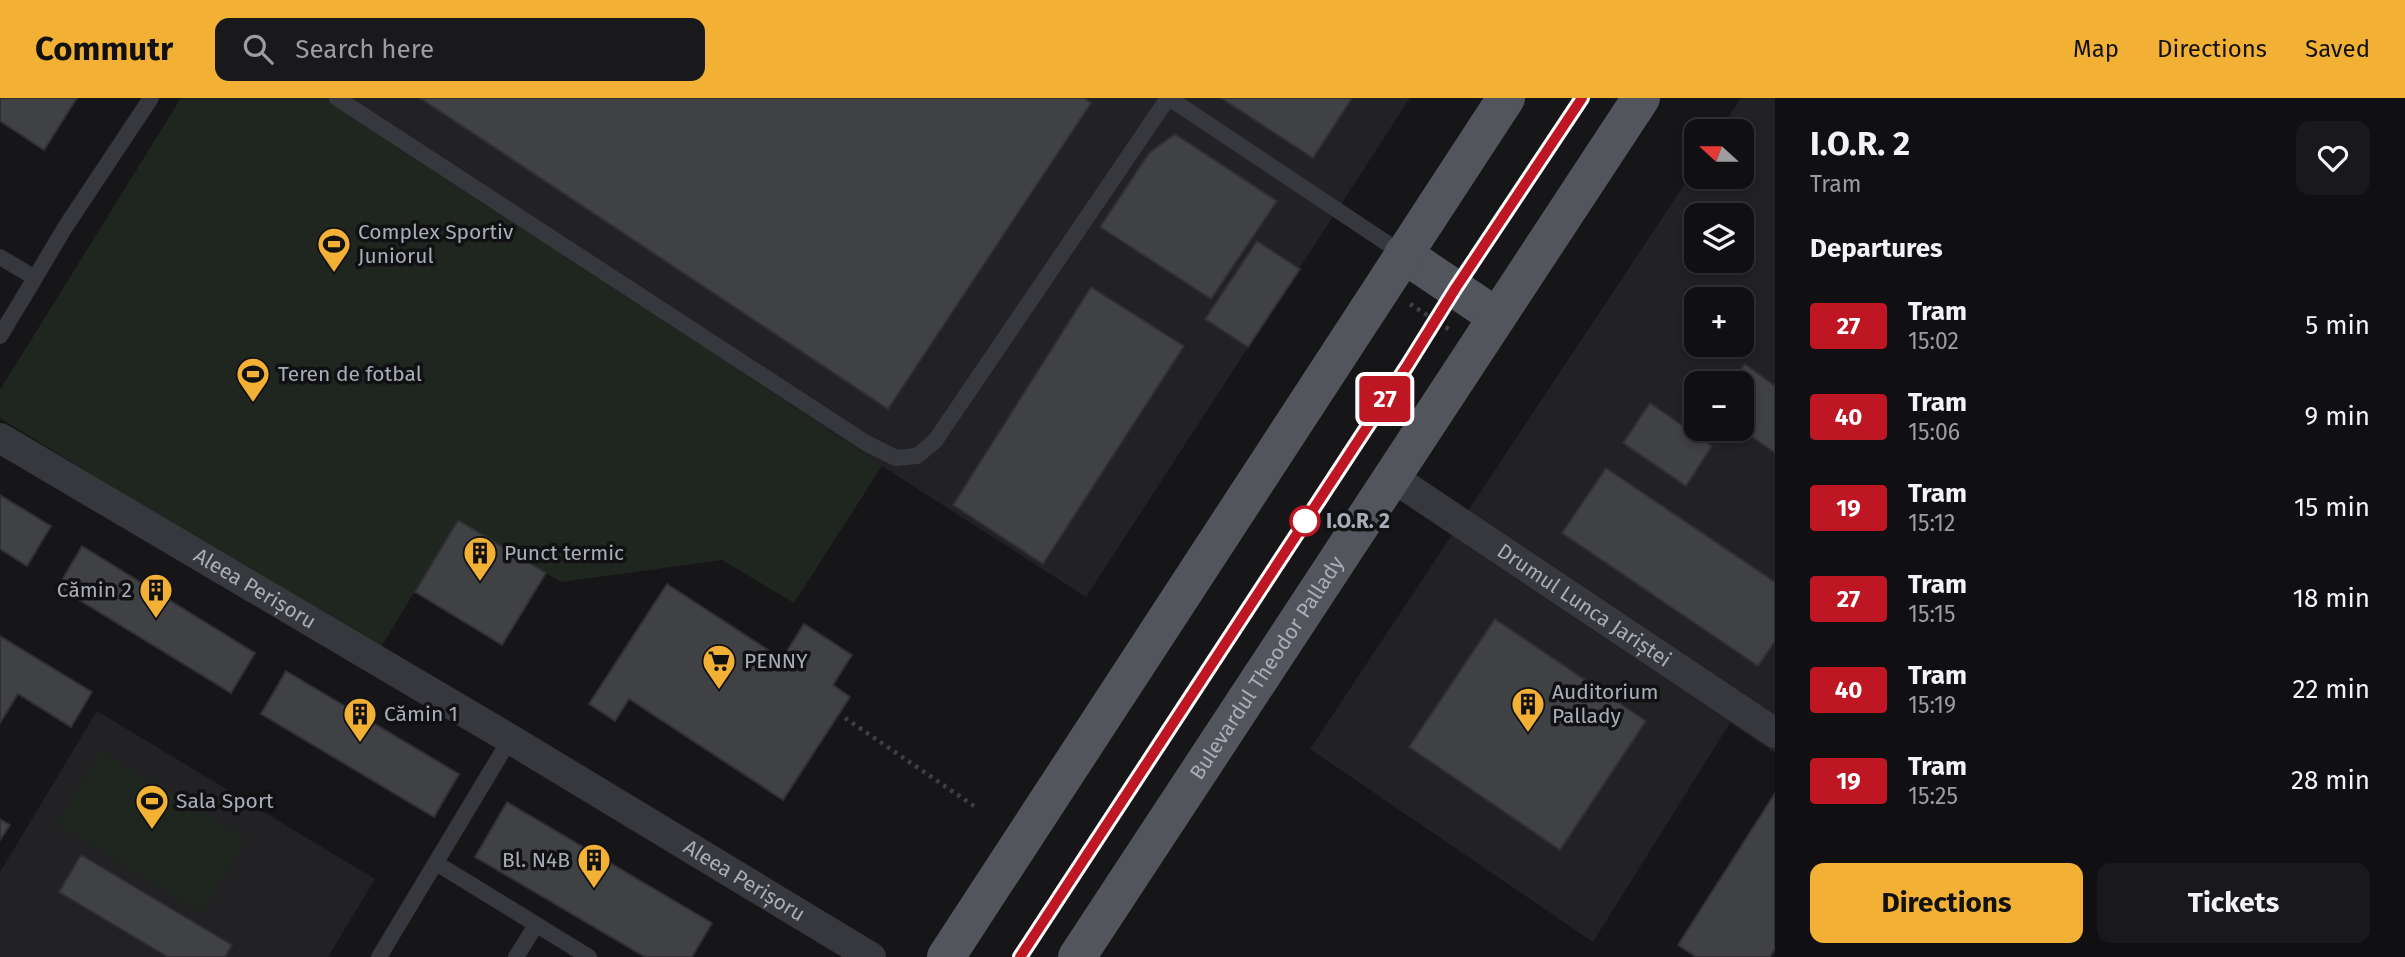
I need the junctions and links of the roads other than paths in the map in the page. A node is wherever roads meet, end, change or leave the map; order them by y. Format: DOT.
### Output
graph roads {
  1 [pos="151,98"];
  2 [pos="337,98"];
  3 [pos="1168,98"];
  4 [pos="1506,98"];
  5 [pos="1641,98"];
  6 [pos="1403,254"];
  7 [pos="0,257"];
  8 [pos="35,278"];
  9 [pos="1487,333"];
  10 [pos="0,335"];
  11 [pos="0,438"];
  12 [pos="1392,477"];
  13 [pos="1775,733"];
  14 [pos="510,739"];
  15 [pos="436,863"];
  16 [pos="536,925"];
  17 [pos="379,957"];
  18 [pos="516,957"];
  19 [pos="589,957"];
  20 [pos="871,957"];
  21 [pos="946,957"];
  22 [pos="1077,957"];
  1 -- 8 [label="lane"];
  2 -- 3 [label="lane"];
  3 -- 6 [label="lane"];
  4 -- 6 [label="main road"];
  5 -- 9 [label="main road, Bulevardul Theodor Pallady"];
  6 -- 9 [label="main road"];
  6 -- 21 [label="main road"];
  7 -- 8 [label="lane"];
  8 -- 10 [label="lane"];
  9 -- 12 [label="main road, Bulevardul Theodor Pallady"];
  11 -- 14 [label="street, Aleea Perișoru"];
  12 -- 13 [label="street, Drumul Lunca Jariștei"];
  12 -- 22 [label="main road, Bulevardul Theodor Pallady"];
  14 -- 15 [label="lane"];
  14 -- 20 [label="street, Aleea Perișoru"];
  15 -- 16 [label="lane"];
  15 -- 17 [label="lane"];
  16 -- 18 [label="lane"];
  16 -- 19 [label="lane"];
}
